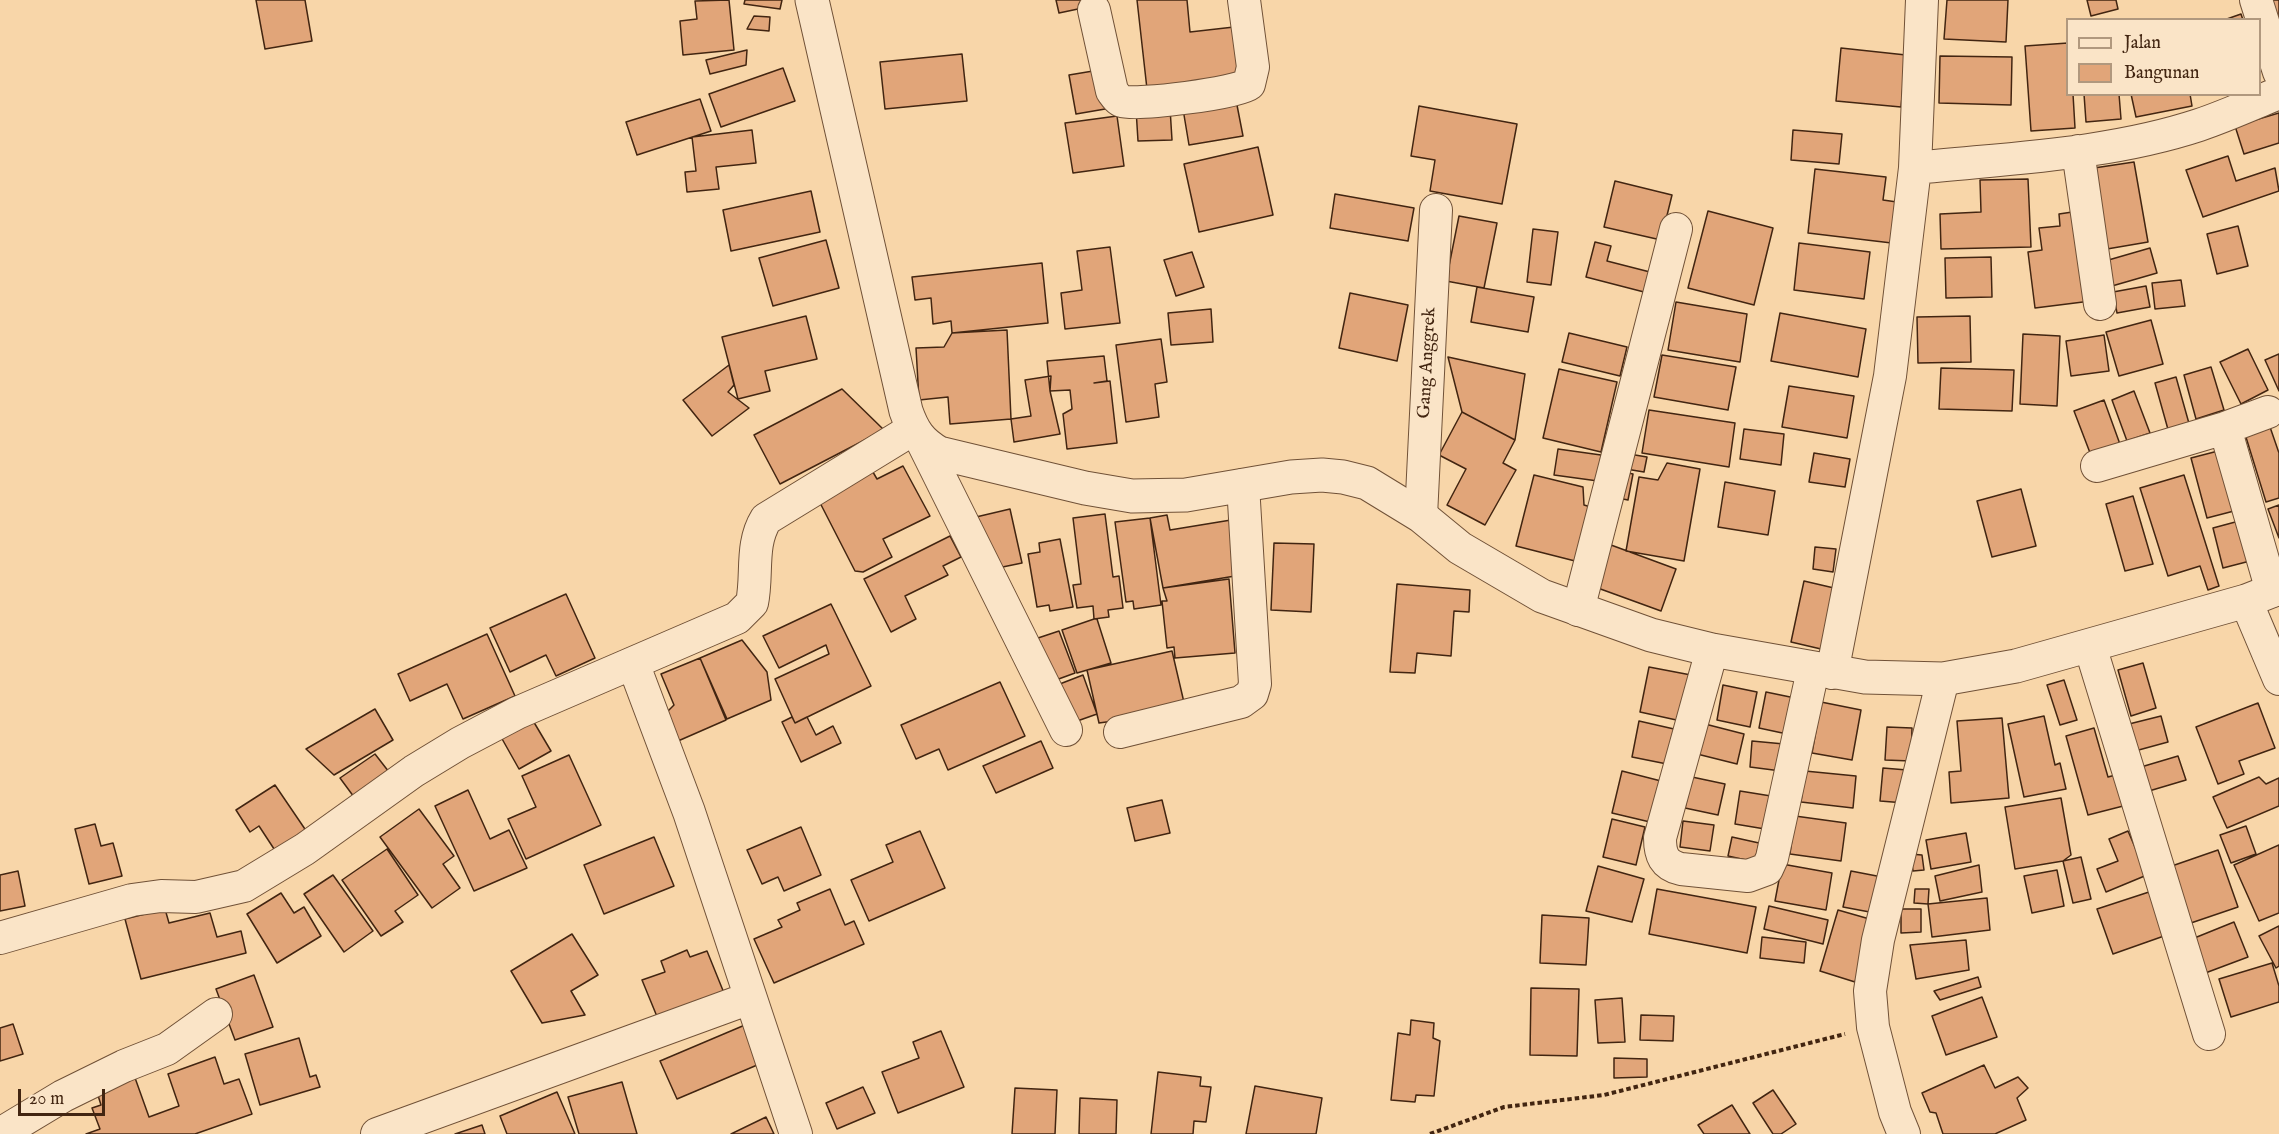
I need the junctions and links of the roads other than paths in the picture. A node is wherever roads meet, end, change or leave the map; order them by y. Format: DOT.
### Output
graph roads {
  1 [pos="812,0"];
  2 [pos="1244,0"];
  3 [pos="1922,0"];
  4 [pos="2256,0"];
  5 [pos="1094,10"];
  6 [pos="2279,72"];
  7 [pos="2279,93"];
  8 [pos="2078,152"];
  9 [pos="1915,168"];
  10 [pos="1436,210"];
  11 [pos="1677,229"];
  12 [pos="2100,304"];
  13 [pos="2268,412"];
  14 [pos="2225,428"];
  15 [pos="918,436"];
  16 [pos="2097,466"];
  17 [pos="1243,485"];
  18 [pos="1421,516"];
  19 [pos="2266,593"];
  20 [pos="1578,610"];
  21 [pos="2090,646"];
  22 [pos="1712,650"];
  23 [pos="633,663"];
  24 [pos="1823,671"];
  25 [pos="1942,679"];
  26 [pos="2279,679"];
  27 [pos="1066,730"];
  28 [pos="1120,732"];
  29 [pos="0,938"];
  30 [pos="750,998"];
  31 [pos="216,1014"];
  32 [pos="2209,1034"];
  33 [pos="0,1134"];
  34 [pos="377,1134"];
  35 [pos="796,1134"];
  36 [pos="1904,1134"];
  1 -- 15 [label="street"];
  2 -- 5 [label="street"];
  3 -- 9 [label="street"];
  4 -- 6 [label="street"];
  7 -- 8 [label="street"];
  8 -- 9 [label="street"];
  8 -- 12 [label="street"];
  9 -- 24 [label="street"];
  10 -- 18 [label="street, Gang Anggrek"];
  11 -- 20 [label="street"];
  13 -- 14 [label="street"];
  14 -- 16 [label="street"];
  14 -- 19 [label="street"];
  15 -- 17 [label="street"];
  15 -- 23 [label="street"];
  15 -- 27 [label="street"];
  17 -- 18 [label="street"];
  17 -- 28 [label="street"];
  18 -- 20 [label="street"];
  19 -- 21 [label="street"];
  19 -- 26 [label="street"];
  20 -- 22 [label="street"];
  21 -- 25 [label="street"];
  21 -- 32 [label="street"];
  22 -- 24 [label="street"];
  22 -- 24 [label="street"];
  23 -- 29 [label="street"];
  23 -- 30 [label="street"];
  24 -- 25 [label="street"];
  25 -- 36 [label="street"];
  30 -- 34 [label="street"];
  30 -- 35 [label="street"];
  31 -- 33 [label="street"];
}
